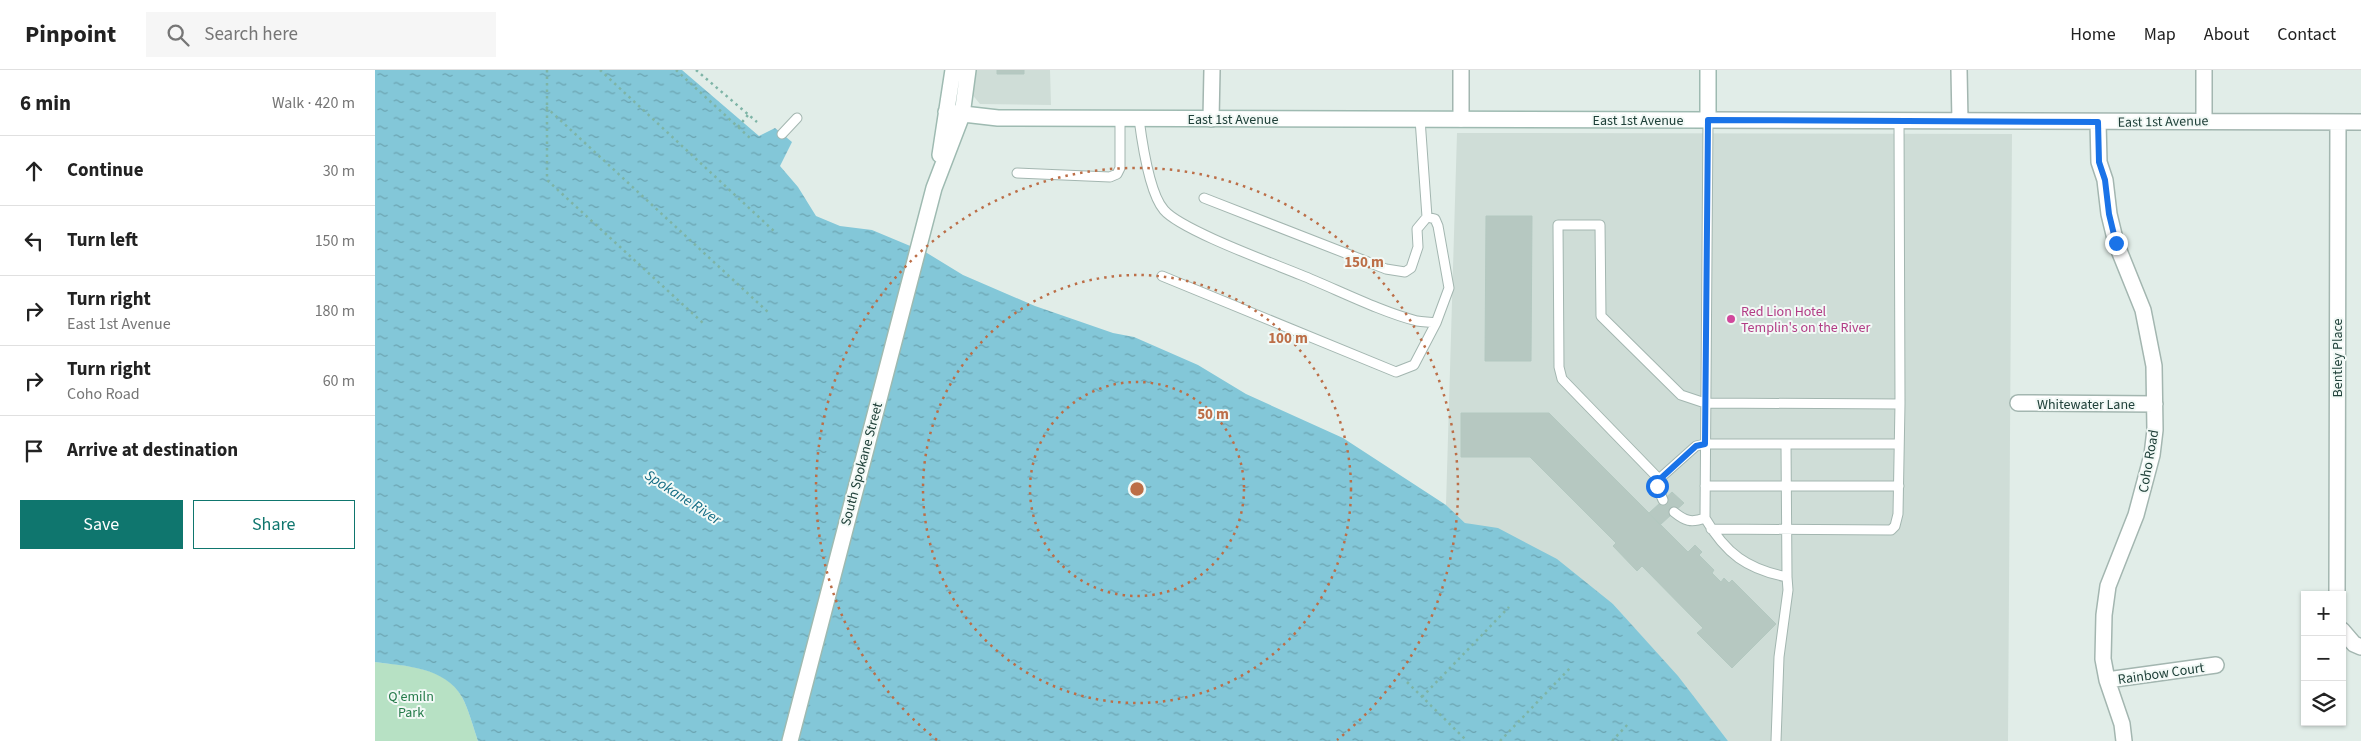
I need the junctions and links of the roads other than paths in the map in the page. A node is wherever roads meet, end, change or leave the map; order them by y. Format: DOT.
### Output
graph roads {
  1 [pos="953,70"];
  2 [pos="969,70"];
  3 [pos="1212,70"];
  4 [pos="1461,70"];
  5 [pos="1708,70"];
  6 [pos="1959,70"];
  7 [pos="2204,70"];
  8 [pos="946,112"];
  9 [pos="961,115"];
  10 [pos="797,118"];
  11 [pos="1120,119"];
  12 [pos="1139,119"];
  13 [pos="1211,119"];
  14 [pos="1420,119"];
  15 [pos="1461,119"];
  16 [pos="1708,120"];
  17 [pos="1899,121"];
  18 [pos="1960,121"];
  19 [pos="2204,121"];
  20 [pos="2103,122"];
  21 [pos="2338,122"];
  22 [pos="2361,122"];
  23 [pos="782,134"];
  24 [pos="1017,173"];
  25 [pos="934,188"];
  26 [pos="1204,198"];
  27 [pos="1427,217"];
  28 [pos="1162,276"];
  29 [pos="1436,323"];
  30 [pos="1705,403"];
  31 [pos="2017,403"];
  32 [pos="1900,404"];
  33 [pos="2155,404"];
  34 [pos="1705,444"];
  35 [pos="1786,444"];
  36 [pos="1899,444"];
  37 [pos="1659,480"];
  38 [pos="1705,486"];
  39 [pos="1786,486"];
  40 [pos="1899,486"];
  41 [pos="1663,500"];
  42 [pos="1674,512"];
  43 [pos="1705,518"];
  44 [pos="1711,529"];
  45 [pos="1786,530"];
  46 [pos="1787,577"];
  47 [pos="2337,591"];
  48 [pos="2346,636"];
  49 [pos="2361,647"];
  50 [pos="2216,665"];
  51 [pos="2107,680"];
  52 [pos="789,741"];
  53 [pos="1776,741"];
  54 [pos="2124,741"];
  1 -- 8 [label="street"];
  2 -- 9 [label="street"];
  3 -- 13 [label="street"];
  4 -- 15 [label="street"];
  5 -- 16 [label="street"];
  6 -- 18 [label="street"];
  7 -- 19 [label="street"];
  8 -- 9 [label="street, East 1st Avenue"];
  8 -- 25 [label="street"];
  9 -- 11 [label="street, East 1st Avenue"];
  9 -- 25 [label="street"];
  10 -- 23 [label="lane"];
  11 -- 12 [label="street, East 1st Avenue"];
  11 -- 24 [label="lane"];
  12 -- 13 [label="street, East 1st Avenue"];
  12 -- 29 [label="lane"];
  13 -- 14 [label="street, East 1st Avenue"];
  14 -- 15 [label="street, East 1st Avenue"];
  14 -- 27 [label="lane"];
  15 -- 16 [label="street, East 1st Avenue"];
  16 -- 17 [label="street, East 1st Avenue"];
  16 -- 30 [label="lane"];
  17 -- 18 [label="street, East 1st Avenue"];
  17 -- 32 [label="lane"];
  18 -- 20 [label="street, East 1st Avenue"];
  19 -- 20 [label="street, East 1st Avenue"];
  19 -- 21 [label="street, East 1st Avenue"];
  20 -- 33 [label="street, Coho Road"];
  21 -- 22 [label="street, East 1st Avenue"];
  21 -- 47 [label="street, Bentley Place"];
  25 -- 52 [label="street, South Spokane Street"];
  26 -- 27 [label="lane"];
  27 -- 29 [label="lane"];
  28 -- 29 [label="lane"];
  30 -- 32 [label="lane"];
  30 -- 34 [label="lane"];
  30 -- 37 [label="lane"];
  31 -- 33 [label="street, Whitewater Lane"];
  32 -- 36 [label="lane"];
  33 -- 51 [label="street, Coho Road"];
  34 -- 35 [label="lane"];
  34 -- 37 [label="lane"];
  34 -- 38 [label="lane"];
  35 -- 36 [label="lane"];
  35 -- 39 [label="lane"];
  36 -- 40 [label="lane"];
  37 -- 41 [label="lane"];
  38 -- 39 [label="lane"];
  38 -- 43 [label="lane"];
  39 -- 40 [label="lane"];
  39 -- 45 [label="lane"];
  40 -- 45 [label="lane"];
  42 -- 43 [label="lane"];
  43 -- 44 [label="lane"];
  44 -- 45 [label="lane"];
  44 -- 46 [label="lane"];
  45 -- 46 [label="lane"];
  46 -- 53 [label="lane"];
  48 -- 49 [label="street"];
  50 -- 51 [label="street, Rainbow Court"];
  51 -- 54 [label="street, Coho Road"];
}
